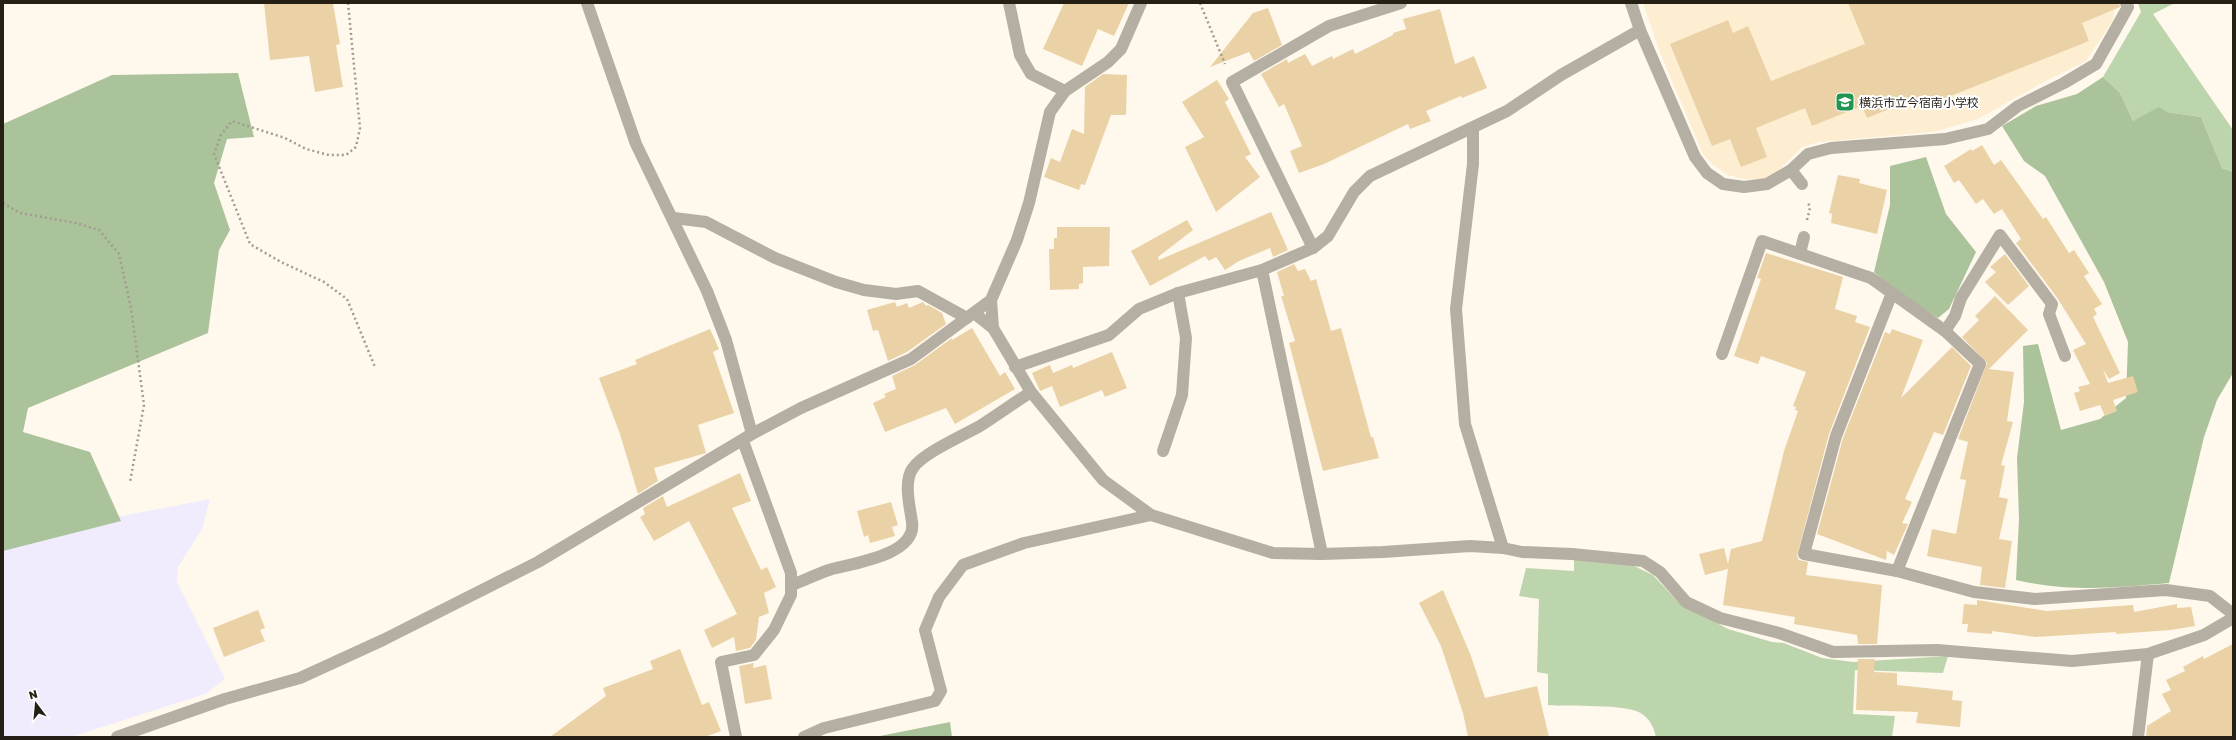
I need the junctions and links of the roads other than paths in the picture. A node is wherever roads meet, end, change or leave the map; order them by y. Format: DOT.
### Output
graph roads {
  1 [pos="587,3"];
  2 [pos="1009,3"];
  3 [pos="1141,3"];
  4 [pos="1401,3"];
  5 [pos="1631,3"];
  6 [pos="2126,3"];
  7 [pos="1640,30"];
  8 [pos="1065,91"];
  9 [pos="1473,128"];
  10 [pos="1790,170"];
  11 [pos="1802,184"];
  12 [pos="674,218"];
  13 [pos="1804,237"];
  14 [pos="1313,248"];
  15 [pos="1800,253"];
  16 [pos="1262,270"];
  17 [pos="1178,293"];
  18 [pos="1892,293"];
  19 [pos="991,300"];
  20 [pos="971,315"];
  21 [pos="993,328"];
  22 [pos="1945,331"];
  23 [pos="1722,354"];
  24 [pos="2065,356"];
  25 [pos="1015,367"];
  26 [pos="1031,392"];
  27 [pos="748,438"];
  28 [pos="1163,451"];
  29 [pos="1151,515"];
  30 [pos="1503,548"];
  31 [pos="1322,554"];
  32 [pos="1897,571"];
  33 [pos="792,585"];
  34 [pos="2233,614"];
  35 [pos="2233,618"];
  36 [pos="2148,654"];
  37 [pos="117,737"];
  38 [pos="736,737"];
  39 [pos="804,737"];
  40 [pos="2138,737"];
  1 -- 12 [label="street"];
  2 -- 8 [label="street"];
  3 -- 8 [label="street"];
  4 -- 14 [label="street"];
  5 -- 7 [label="street"];
  6 -- 10 [label="street"];
  7 -- 9 [label="street"];
  7 -- 10 [label="street"];
  8 -- 19 [label="street"];
  9 -- 14 [label="street"];
  9 -- 30 [label="street"];
  10 -- 11 [label="street"];
  12 -- 20 [label="street"];
  12 -- 27 [label="street"];
  13 -- 15 [label="street"];
  14 -- 16 [label="street"];
  15 -- 18 [label="street"];
  15 -- 23 [label="street"];
  16 -- 17 [label="street"];
  16 -- 31 [label="street"];
  17 -- 25 [label="street"];
  17 -- 28 [label="street"];
  18 -- 22 [label="street"];
  18 -- 32 [label="street"];
  19 -- 20 [label="street"];
  19 -- 21 [label="street"];
  20 -- 21 [label="street"];
  20 -- 27 [label="street"];
  21 -- 25 [label="street"];
  22 -- 24 [label="street"];
  22 -- 32 [label="street"];
  25 -- 26 [label="street"];
  26 -- 29 [label="street"];
  26 -- 33 [label="street"];
  27 -- 33 [label="street"];
  27 -- 37 [label="street"];
  29 -- 31 [label="street"];
  29 -- 39 [label="street"];
  30 -- 31 [label="street"];
  30 -- 36 [label="street"];
  32 -- 34 [label="street"];
  33 -- 38 [label="street"];
  35 -- 36 [label="street"];
  36 -- 40 [label="street"];
}
